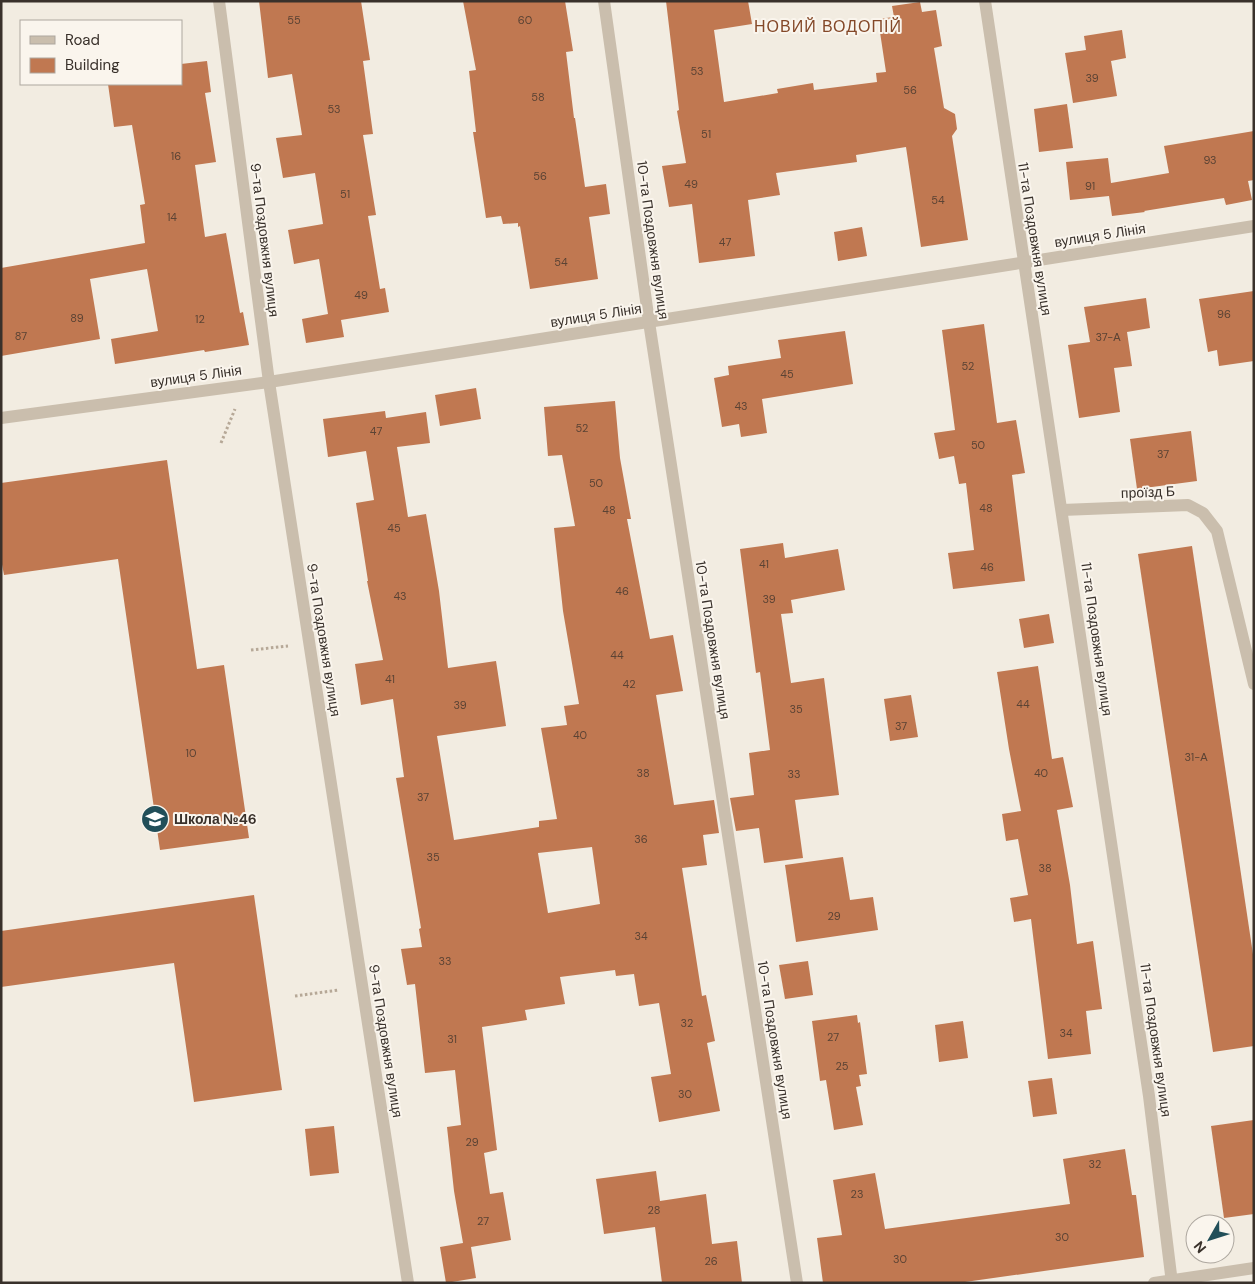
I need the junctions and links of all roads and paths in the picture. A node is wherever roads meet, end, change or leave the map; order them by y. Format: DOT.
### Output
graph roads {
  1 [pos="219,1"];
  2 [pos="604,1"];
  3 [pos="985,1"];
  4 [pos="1254,226"];
  5 [pos="1023,262"];
  6 [pos="649,322"];
  7 [pos="269,382"];
  8 [pos="243,408"];
  9 [pos="235,410"];
  10 [pos="225,411"];
  11 [pos="1,418"];
  12 [pos="221,443"];
  13 [pos="1062,510"];
  14 [pos="293,645"];
  15 [pos="251,650"];
  16 [pos="1254,684"];
  17 [pos="345,989"];
  18 [pos="295,996"];
  19 [pos="1254,1268"];
  20 [pos="1172,1281"];
  21 [pos="408,1283"];
  22 [pos="797,1283"];
  23 [pos="1154,1283"];
  1 -- 7 [label="street, 9-та Поздовжня вулиця"];
  2 -- 6 [label="street, 10-та Поздовжня вулиця"];
  3 -- 5 [label="street, 11-та Поздовжня вулиця"];
  4 -- 5 [label="street, вулиця 5 Лінія"];
  5 -- 6 [label="street, вулиця 5 Лінія"];
  5 -- 13 [label="street, 11-та Поздовжня вулиця"];
  6 -- 7 [label="street, вулиця 5 Лінія"];
  6 -- 22 [label="street, 10-та Поздовжня вулиця"];
  7 -- 11 [label="street, вулиця 5 Лінія"];
  7 -- 21 [label="street, 9-та Поздовжня вулиця"];
  8 -- 9 [label="path"];
  9 -- 10 [label="path"];
  9 -- 12 [label="path"];
  13 -- 16 [label="street, проїзд Б"];
  13 -- 20 [label="street, 11-та Поздовжня вулиця"];
  14 -- 15 [label="path"];
  17 -- 18 [label="path"];
  19 -- 20 [label="street"];
  20 -- 23 [label="street"];
}
